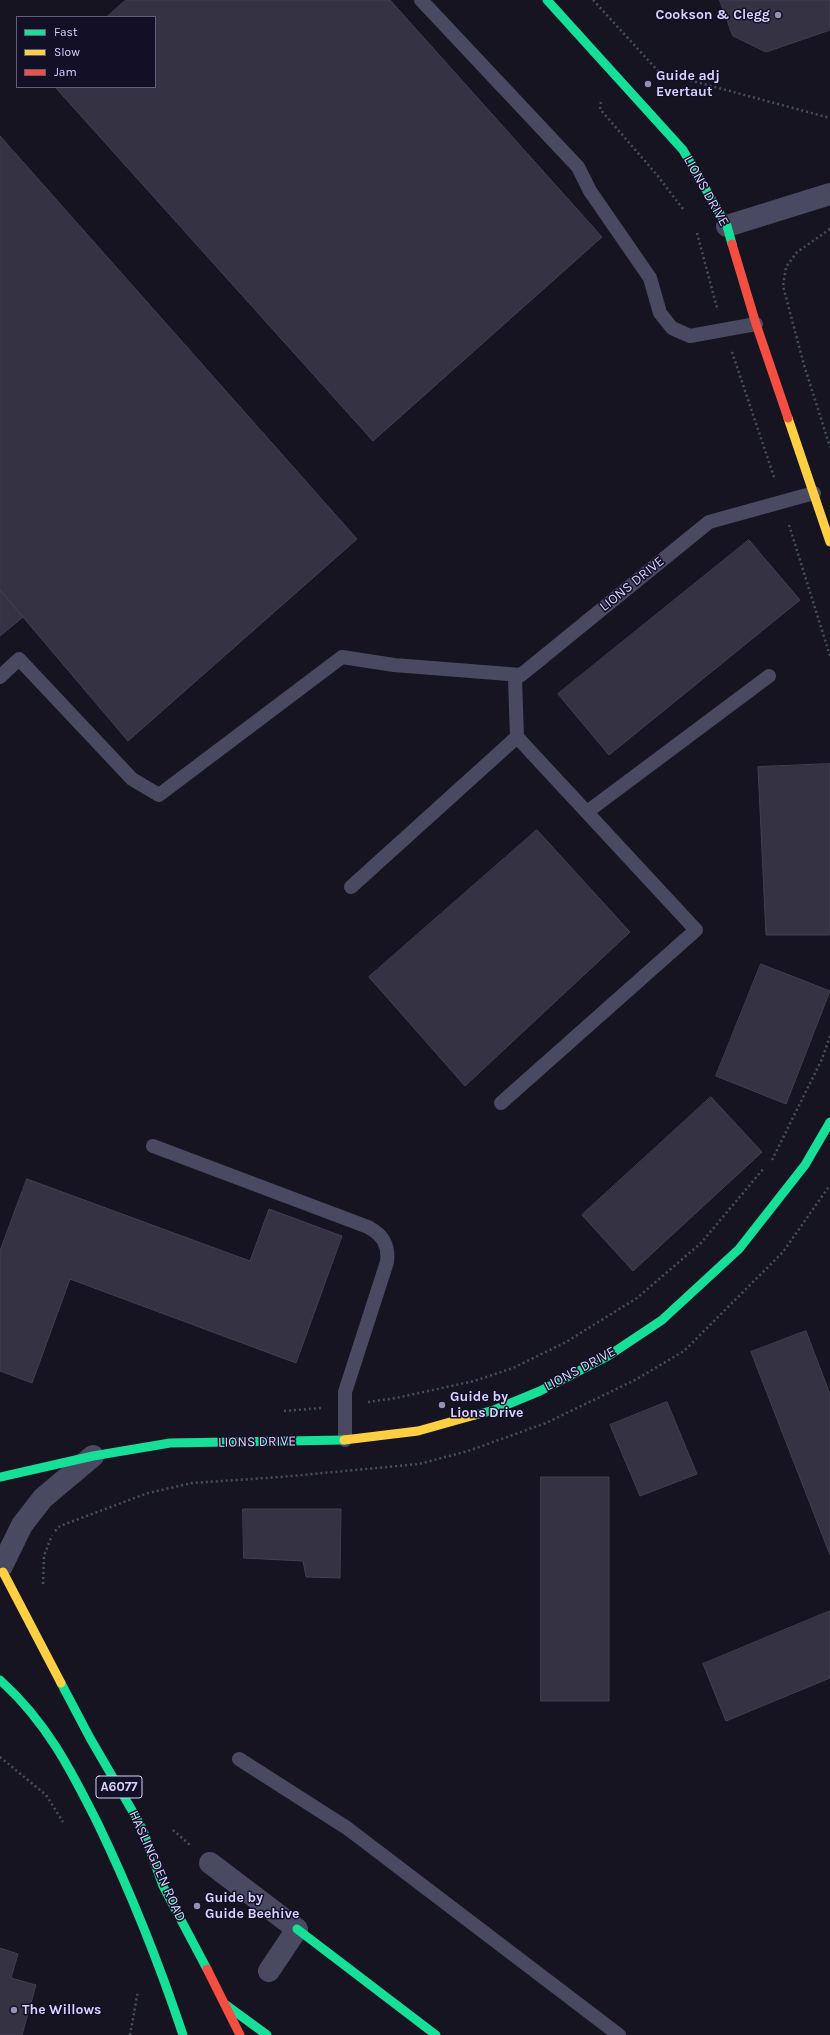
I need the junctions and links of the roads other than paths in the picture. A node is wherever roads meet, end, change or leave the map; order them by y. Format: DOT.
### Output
graph roads {
  1 [pos="421,0"];
  2 [pos="556,3"];
  3 [pos="830,194"];
  4 [pos="727,226"];
  5 [pos="756,324"];
  6 [pos="814,493"];
  7 [pos="830,542"];
  8 [pos="521,675"];
  9 [pos="769,676"];
  10 [pos="0,677"];
  11 [pos="516,737"];
  12 [pos="586,812"];
  13 [pos="351,887"];
  14 [pos="500,1103"];
  15 [pos="830,1122"];
  16 [pos="153,1146"];
  17 [pos="345,1440"];
  18 [pos="93,1456"];
  19 [pos="0,1476"];
  20 [pos="2,1566"];
  21 [pos="3,1590"];
  22 [pos="0,1680"];
  23 [pos="239,1759"];
  24 [pos="210,1863"];
  25 [pos="297,1929"];
  26 [pos="269,1971"];
  27 [pos="226,2005"];
  28 [pos="183,2035"];
  29 [pos="240,2035"];
  30 [pos="267,2035"];
  31 [pos="436,2035"];
  32 [pos="619,2035"];
  1 -- 5 [label="lane"];
  2 -- 4 [label="main road, LIONS DRIVE"];
  3 -- 4 [label="street"];
  4 -- 5 [label="main road, LIONS DRIVE"];
  5 -- 6 [label="main road, LIONS DRIVE"];
  6 -- 7 [label="main road, LIONS DRIVE"];
  6 -- 8 [label="lane, LIONS DRIVE"];
  8 -- 10 [label="lane"];
  8 -- 11 [label="lane"];
  9 -- 12 [label="lane"];
  11 -- 12 [label="lane"];
  11 -- 13 [label="lane"];
  12 -- 14 [label="lane"];
  15 -- 17 [label="main road, LIONS DRIVE"];
  16 -- 17 [label="lane"];
  17 -- 18 [label="main road, LIONS DRIVE"];
  18 -- 19 [label="main road, LIONS DRIVE"];
  18 -- 20 [label="street"];
  20 -- 21 [label="main road"];
  20 -- 27 [label="main road, HASLINGDEN ROAD / A6077"];
  22 -- 28 [label="main road, A6077"];
  23 -- 32 [label="lane"];
  24 -- 25 [label="street"];
  25 -- 26 [label="street"];
  25 -- 31 [label="main road"];
  27 -- 29 [label="main road, HASLINGDEN ROAD / A6077"];
  27 -- 30 [label="main road"];
}
